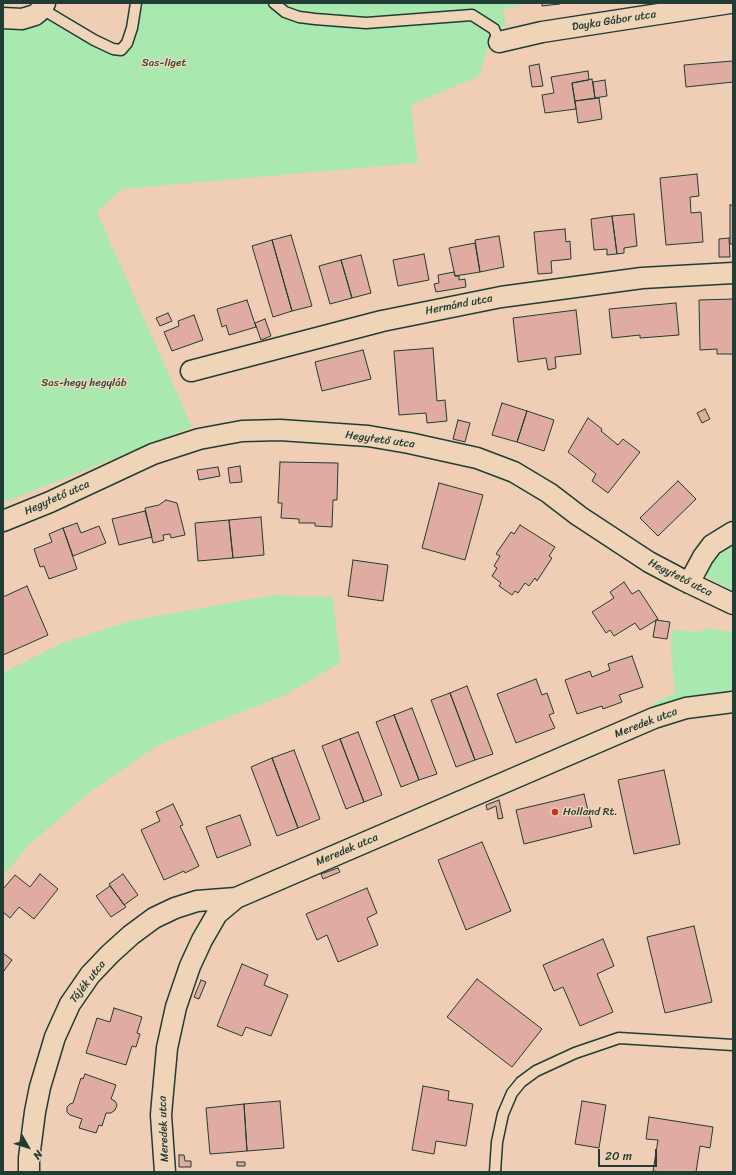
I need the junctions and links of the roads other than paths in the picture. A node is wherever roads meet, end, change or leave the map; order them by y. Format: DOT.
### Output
graph roads {
  1 [pos="136,3"];
  2 [pos="274,3"];
  3 [pos="730,3"];
  4 [pos="43,6"];
  5 [pos="3,18"];
  6 [pos="499,42"];
  7 [pos="733,273"];
  8 [pos="191,371"];
  9 [pos="3,521"];
  10 [pos="733,532"];
  11 [pos="690,583"];
  12 [pos="733,604"];
  13 [pos="733,702"];
  14 [pos="236,898"];
  15 [pos="733,1045"];
  16 [pos="29,1172"];
  17 [pos="165,1172"];
  18 [pos="495,1172"];
  1 -- 4 [label="lane"];
  2 -- 6 [label="lane"];
  3 -- 6 [label="street, Dayka Gábor utca"];
  4 -- 5 [label="street"];
  7 -- 8 [label="street, Hermánd utca"];
  9 -- 11 [label="street, Hegytető utca"];
  10 -- 11 [label="street"];
  11 -- 12 [label="street, Hegytető utca"];
  13 -- 14 [label="street, Meredek utca"];
  14 -- 16 [label="street, Tájék utca"];
  14 -- 17 [label="street, Meredek utca"];
  15 -- 18 [label="lane"];
}
